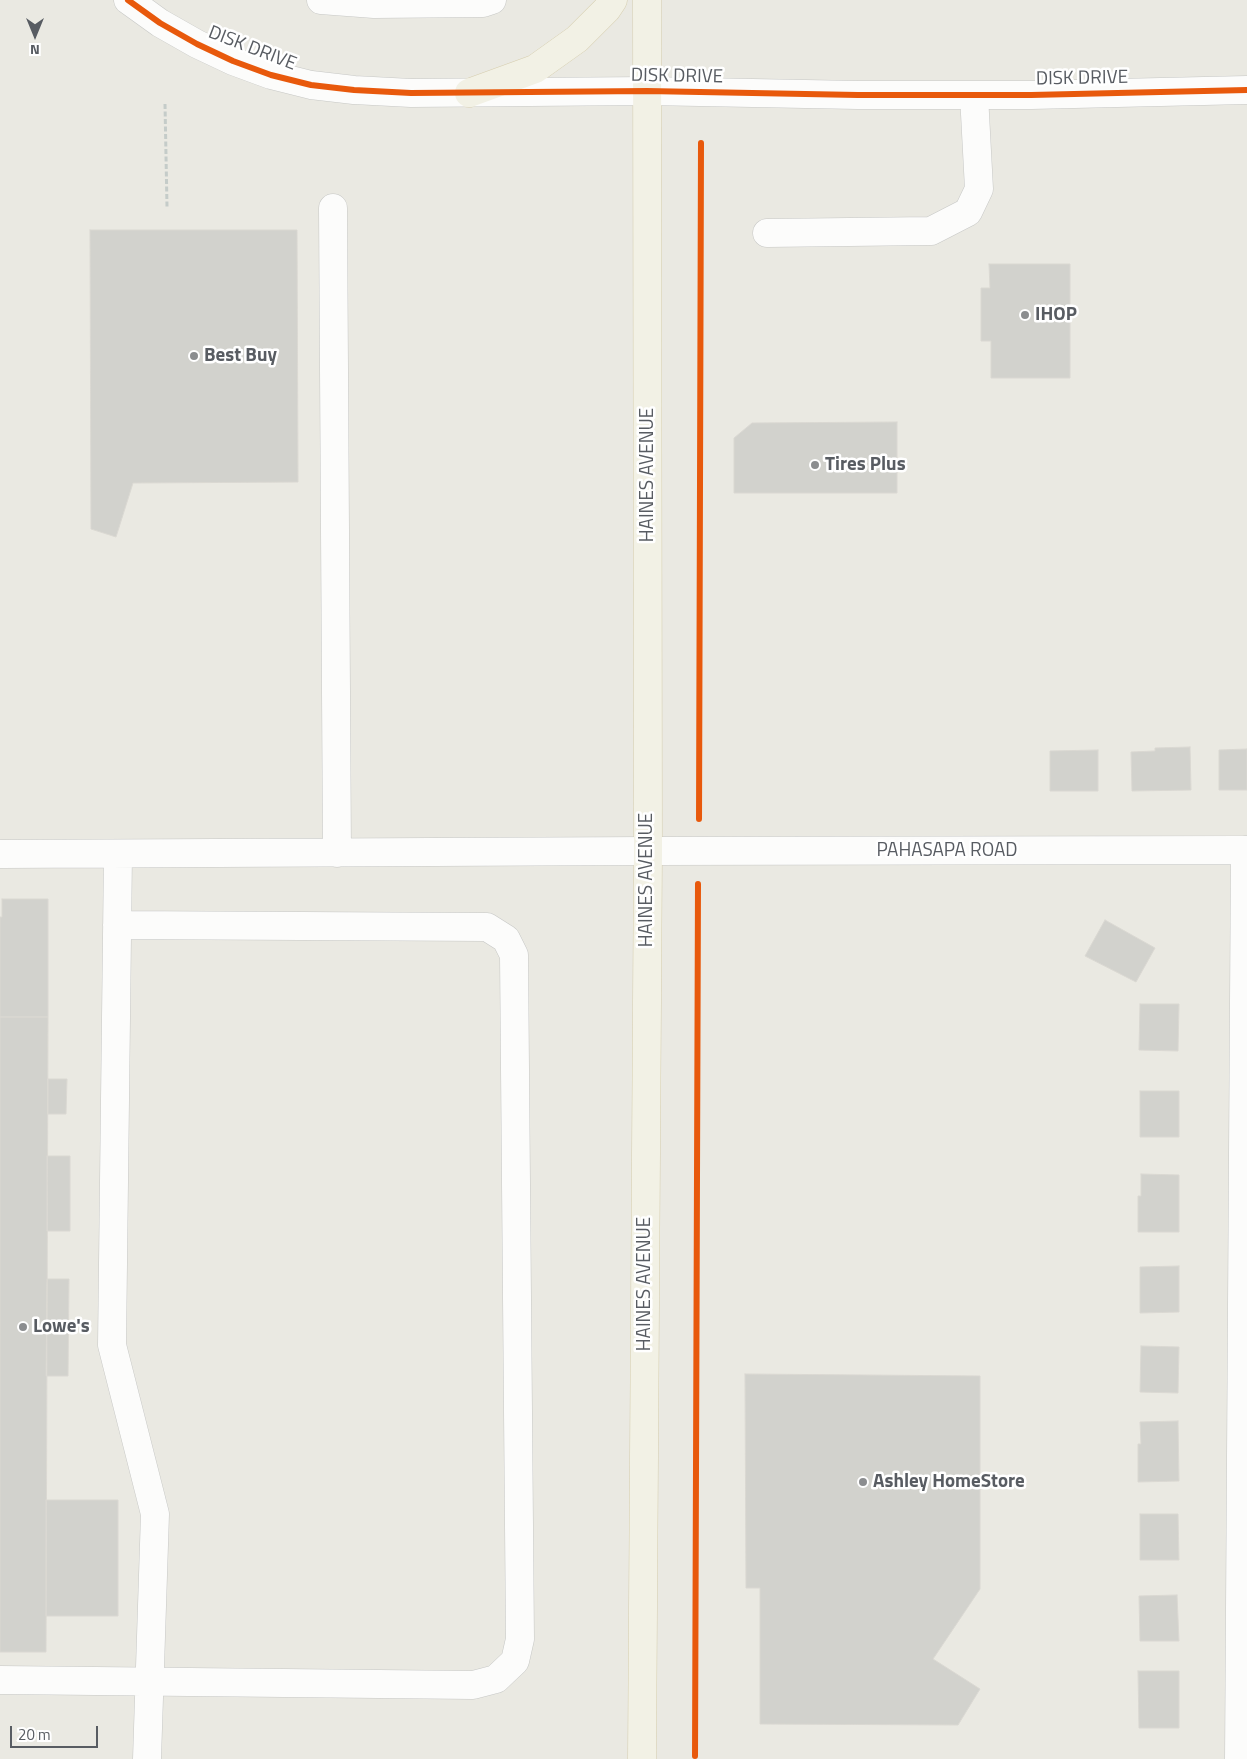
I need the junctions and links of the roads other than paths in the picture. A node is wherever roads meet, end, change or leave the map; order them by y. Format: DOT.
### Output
graph roads {
  1 [pos="128,0"];
  2 [pos="321,0"];
  3 [pos="492,0"];
  4 [pos="614,0"];
  5 [pos="647,0"];
  6 [pos="1247,90"];
  7 [pos="647,91"];
  8 [pos="469,92"];
  9 [pos="974,95"];
  10 [pos="333,208"];
  11 [pos="767,233"];
  12 [pos="1246,850"];
  13 [pos="648,851"];
  14 [pos="337,853"];
  15 [pos="0,854"];
  16 [pos="118,854"];
  17 [pos="117,925"];
  18 [pos="1243,1558"];
  19 [pos="0,1680"];
  20 [pos="149,1682"];
  21 [pos="147,1759"];
  22 [pos="642,1759"];
  23 [pos="1238,1759"];
  1 -- 8 [label="street, DISK DRIVE"];
  2 -- 3 [label="street"];
  4 -- 8 [label="main road"];
  5 -- 7 [label="main road, HAINES AVENUE"];
  6 -- 9 [label="street, DISK DRIVE"];
  7 -- 8 [label="street, DISK DRIVE"];
  7 -- 9 [label="street, DISK DRIVE"];
  7 -- 13 [label="main road, HAINES AVENUE"];
  9 -- 11 [label="street"];
  10 -- 14 [label="street"];
  12 -- 13 [label="street, PAHASAPA ROAD"];
  12 -- 18 [label="street"];
  13 -- 14 [label="street, PAHASAPA ROAD"];
  13 -- 22 [label="main road, HAINES AVENUE"];
  14 -- 16 [label="street, PAHASAPA ROAD"];
  15 -- 16 [label="street, PAHASAPA ROAD"];
  16 -- 17 [label="street"];
  17 -- 20 [label="street"];
  17 -- 20 [label="street"];
  18 -- 23 [label="street"];
  19 -- 20 [label="street"];
  20 -- 21 [label="street"];
}
